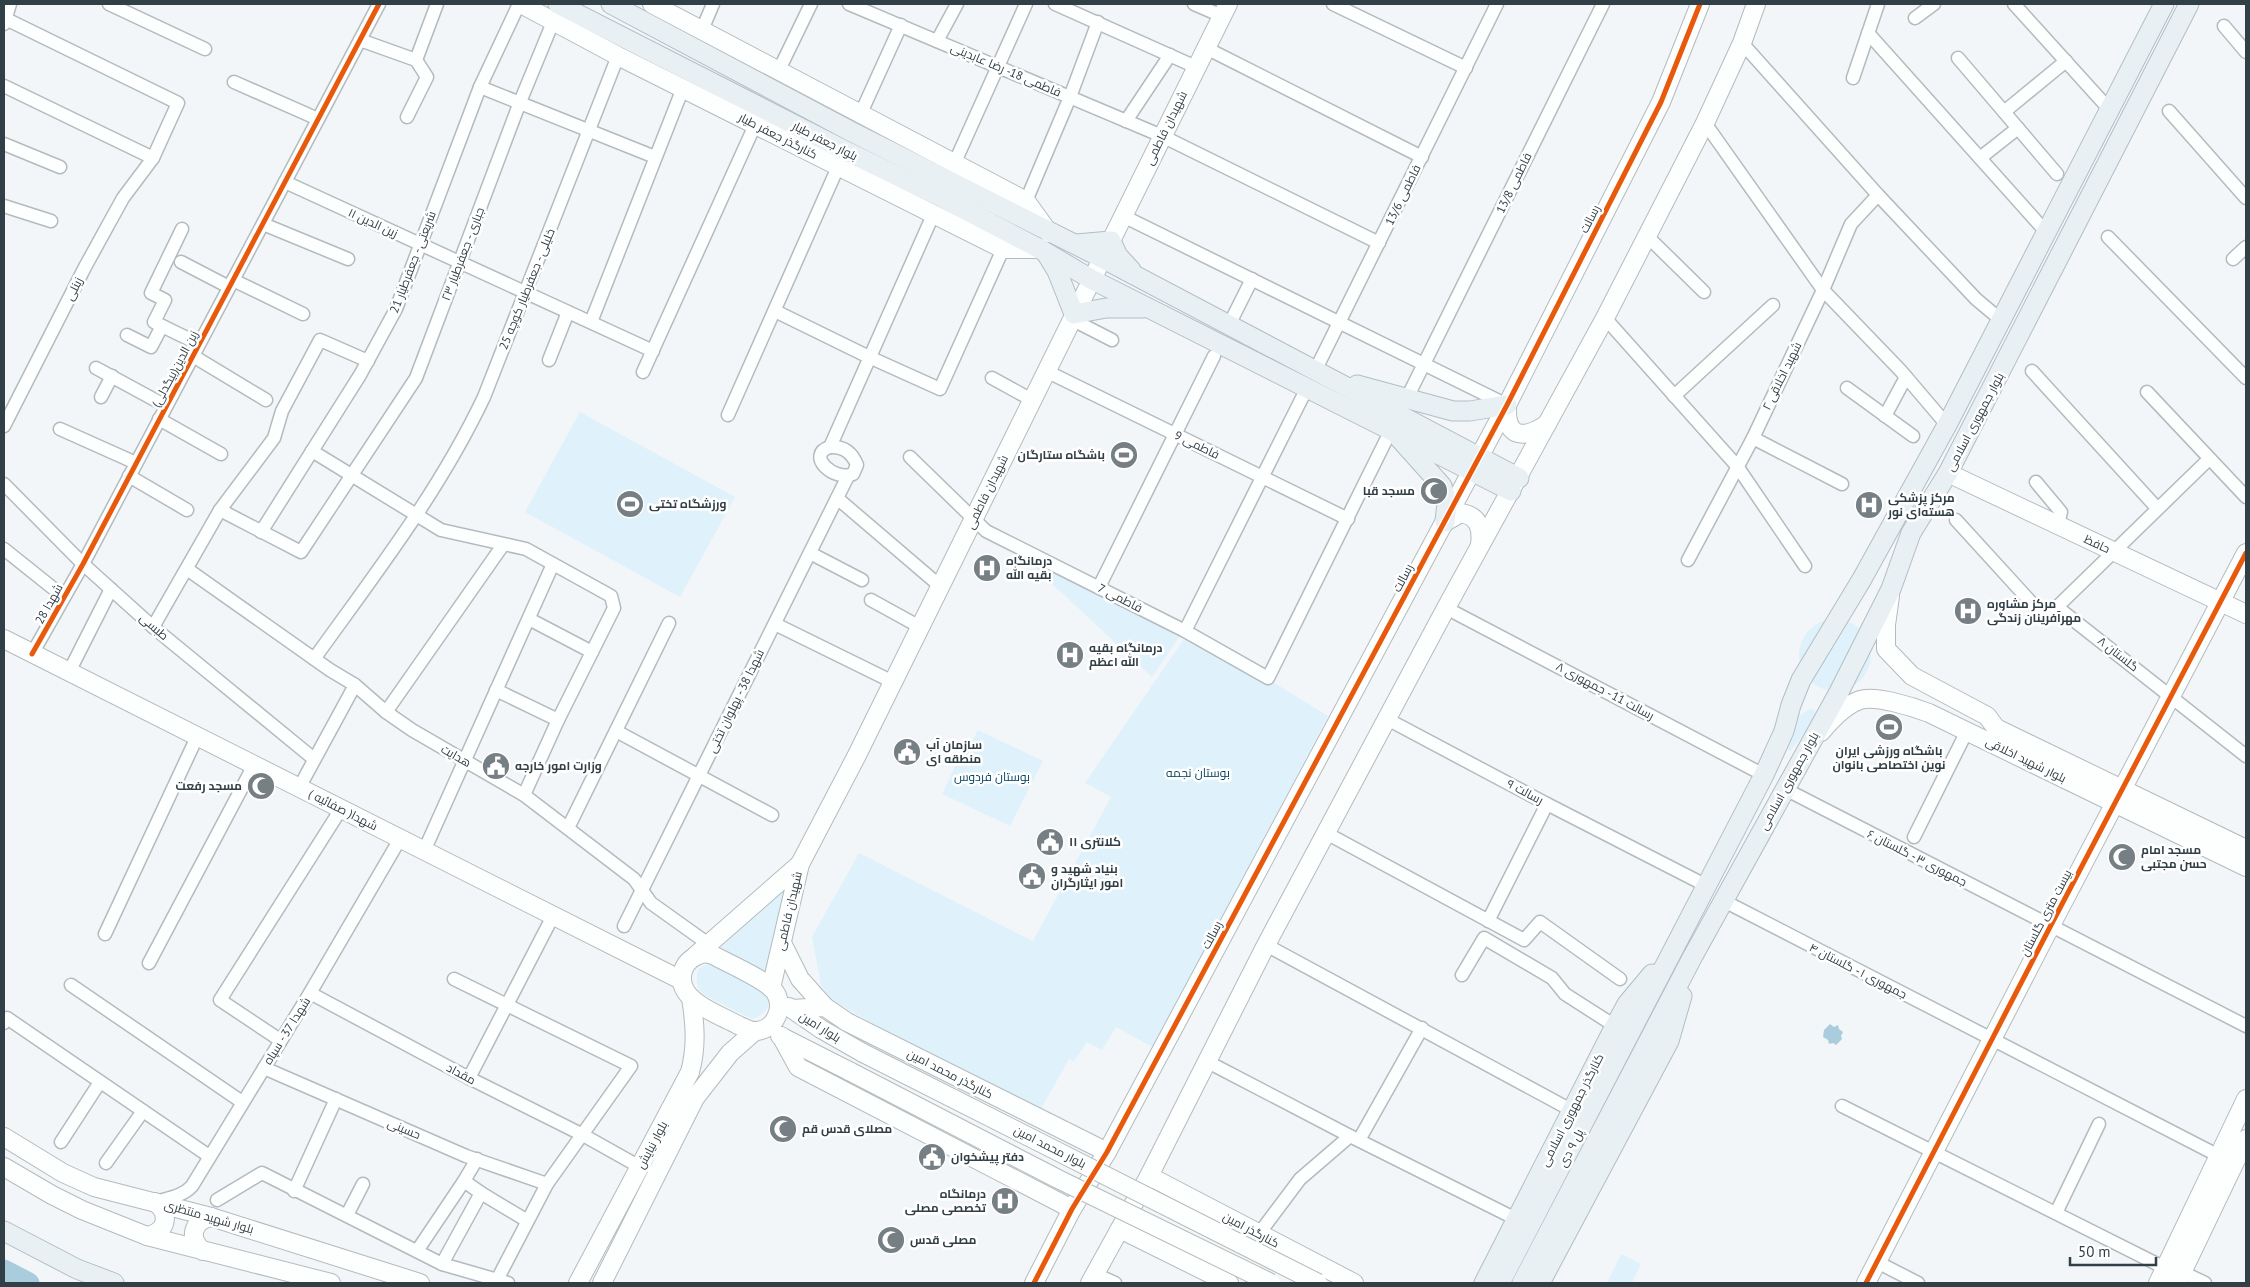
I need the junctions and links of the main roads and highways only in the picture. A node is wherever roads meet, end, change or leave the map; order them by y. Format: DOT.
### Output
graph roads {
  1 [pos="520,4"];
  2 [pos="558,4"];
  3 [pos="611,4"];
  4 [pos="652,4"];
  5 [pos="1700,4"];
  6 [pos="1756,4"];
  7 [pos="2164,4"];
  8 [pos="2189,4"];
  9 [pos="1225,10"];
  10 [pos="1110,241"];
  11 [pos="1073,244"];
  12 [pos="1045,245"];
  13 [pos="1102,258"];
  14 [pos="1091,279"];
  15 [pos="1141,279"];
  16 [pos="1150,309"];
  17 [pos="1072,317"];
  18 [pos="1315,378"];
  19 [pos="1507,405"];
  20 [pos="1399,414"];
  21 [pos="1547,424"];
  22 [pos="1476,464"];
  23 [pos="1948,473"];
  24 [pos="1515,485"];
  25 [pos="1445,522"];
  26 [pos="1480,546"];
  27 [pos="2246,553"];
  28 [pos="1891,589"];
  29 [pos="2220,602"];
  30 [pos="2246,614"];
  31 [pos="4,639"];
  32 [pos="1810,743"];
  33 [pos="2118,796"];
  34 [pos="2246,849"];
  35 [pos="800,864"];
  36 [pos="2246,867"];
  37 [pos="782,943"];
  38 [pos="1675,946"];
  39 [pos="705,951"];
  40 [pos="1693,956"];
  41 [pos="681,980"];
  42 [pos="691,998"];
  43 [pos="781,999"];
  44 [pos="826,1007"];
  45 [pos="1640,1013"];
  46 [pos="1659,1023"];
  47 [pos="767,1032"];
  48 [pos="863,1052"];
  49 [pos="851,1072"];
  50 [pos="2246,1098"];
  51 [pos="4,1137"];
  52 [pos="2246,1139"];
  53 [pos="1107,1152"];
  54 [pos="2241,1163"];
  55 [pos="4,1167"];
  56 [pos="1149,1176"];
  57 [pos="155,1202"];
  58 [pos="1072,1209"];
  59 [pos="211,1217"];
  60 [pos="1120,1229"];
  61 [pos="4,1232"];
  62 [pos="148,1236"];
  63 [pos="203,1250"];
  64 [pos="2170,1277"];
  65 [pos="1092,1279"];
  66 [pos="309,1280"];
  67 [pos="114,1283"];
  68 [pos="331,1283"];
  69 [pos="420,1283"];
  70 [pos="578,1283"];
  71 [pos="602,1283"];
  72 [pos="1034,1283"];
  73 [pos="1229,1283"];
  74 [pos="1271,1283"];
  75 [pos="1318,1283"];
  76 [pos="1354,1283"];
  77 [pos="1484,1283"];
  78 [pos="1500,1283"];
  79 [pos="1522,1283"];
  80 [pos="1540,1283"];
  81 [pos="1866,1283"];
  1 -- 12 [label="main road, کنارگذر جعفر طیار"];
  2 -- 12 [label="main road, بلوار جعفر طیار"];
  3 -- 12 [label="main road, بلوار جعفر طیار"];
  4 -- 12 [label="main road"];
  5 -- 19 [label="main road, رسالت"];
  6 -- 21 [label="main road"];
  7 -- 38 [label="main road, بلوار جمهوری اسلامی"];
  8 -- 23 [label="main road, بلوار جمهوری اسلامی"];
  9 -- 10 [label="main road, شهیدان فاطمی"];
  10 -- 11 [label="main road"];
  10 -- 13 [label="main road, شهیدان فاطمی"];
  10 -- 15 [label="main road"];
  11 -- 12 [label="main road, بلوار جعفر طیار"];
  11 -- 13 [label="main road, بلوار جعفر طیار"];
  12 -- 14 [label="main road, بلوار جعفر طیار"];
  12 -- 17 [label="main road"];
  13 -- 14 [label="main road, شهیدان فاطمی"];
  13 -- 15 [label="main road, بلوار جعفر طیار"];
  14 -- 16 [label="main road, بلوار جعفر طیار"];
  14 -- 17 [label="main road, شهیدان فاطمی"];
  15 -- 18 [label="main road, بلوار جعفر طیار"];
  16 -- 17 [label="main road"];
  16 -- 18 [label="main road, بلوار جعفر طیار"];
  17 -- 35 [label="main road, شهیدان فاطمی"];
  18 -- 20 [label="main road"];
  18 -- 20 [label="main road"];
  19 -- 20 [label="main road"];
  19 -- 21 [label="main road"];
  19 -- 22 [label="main road, رسالت"];
  20 -- 22 [label="main road"];
  20 -- 25 [label="main road"];
  21 -- 24 [label="main road"];
  22 -- 24 [label="main road"];
  22 -- 25 [label="main road, رسالت"];
  23 -- 28 [label="main road, بلوار جمهوری اسلامی"];
  23 -- 29 [label="main road, حافظ"];
  24 -- 26 [label="main road"];
  25 -- 26 [label="main road"];
  25 -- 53 [label="main road, رسالت"];
  26 -- 56 [label="main road"];
  27 -- 29 [label="main road, بیست متری گلستان"];
  28 -- 32 [label="main road, بلوار جمهوری اسلامی"];
  28 -- 33 [label="main road, بلوار شهید اخلاقی"];
  29 -- 30 [label="main road, حافظ"];
  29 -- 33 [label="main road, بیست متری گلستان"];
  31 -- 41 [label="main road, شهدا( صفائیه )"];
  32 -- 33 [label="main road, بلوار شهید اخلاقی"];
  32 -- 40 [label="main road, بلوار جمهوری اسلامی"];
  33 -- 34 [label="main road, بلوار شهید اخلاقی"];
  33 -- 36 [label="main road, بلوار شهید اخلاقی"];
  33 -- 81 [label="main road, بیست متری گلستان"];
  35 -- 37 [label="main road, شهیدان فاطمی"];
  35 -- 39 [label="main road"];
  37 -- 43 [label="main road, شهیدان فاطمی"];
  37 -- 44 [label="main road, کنارگذر محمد امین"];
  38 -- 45 [label="main road, بلوار جمهوری اسلامی"];
  38 -- 77 [label="main road, کنارگذر جمهوری اسلامی"];
  39 -- 41 [label="main road"];
  39 -- 43 [label="main road, بلوار امین"];
  40 -- 46 [label="main road, بلوار جمهوری اسلامی"];
  40 -- 80 [label="main road"];
  41 -- 42 [label="main road"];
  42 -- 47 [label="main road, بلوار امین"];
  42 -- 70 [label="main road, بلوار نیایش"];
  43 -- 44 [label="main road"];
  43 -- 47 [label="main road, شهیدان فاطمی"];
  43 -- 48 [label="main road, بلوار امین"];
  44 -- 53 [label="main road, کنارگذر محمد امین"];
  45 -- 78 [label="main road, پل ۹ دی"];
  46 -- 79 [label="main road, پل ۹ دی"];
  47 -- 49 [label="main road, بلوار امین"];
  47 -- 58 [label="main road"];
  47 -- 71 [label="main road, بلوار نیایش"];
  48 -- 75 [label="main road, بلوار محمد امین, bridge"];
  49 -- 74 [label="main road, بلوار محمد امین, bridge"];
  50 -- 64 [label="main road"];
  51 -- 57 [label="main road, بلوار شهید منتظری"];
  52 -- 54 [label="main road"];
  53 -- 58 [label="main road, رسالت"];
  54 -- 64 [label="main road"];
  55 -- 62 [label="main road"];
  56 -- 60 [label="main road"];
  56 -- 76 [label="main road, کنارگذر امین"];
  57 -- 59 [label="main road, بلوار شهید منتظری"];
  57 -- 62 [label="main road"];
  58 -- 72 [label="main road"];
  59 -- 63 [label="main road"];
  59 -- 69 [label="main road, بلوار شهید منتظری"];
  60 -- 65 [label="main road"];
  60 -- 73 [label="main road"];
  61 -- 67 [label="main road"];
  62 -- 63 [label="main road"];
  63 -- 66 [label="main road"];
  66 -- 68 [label="main road"];
}
